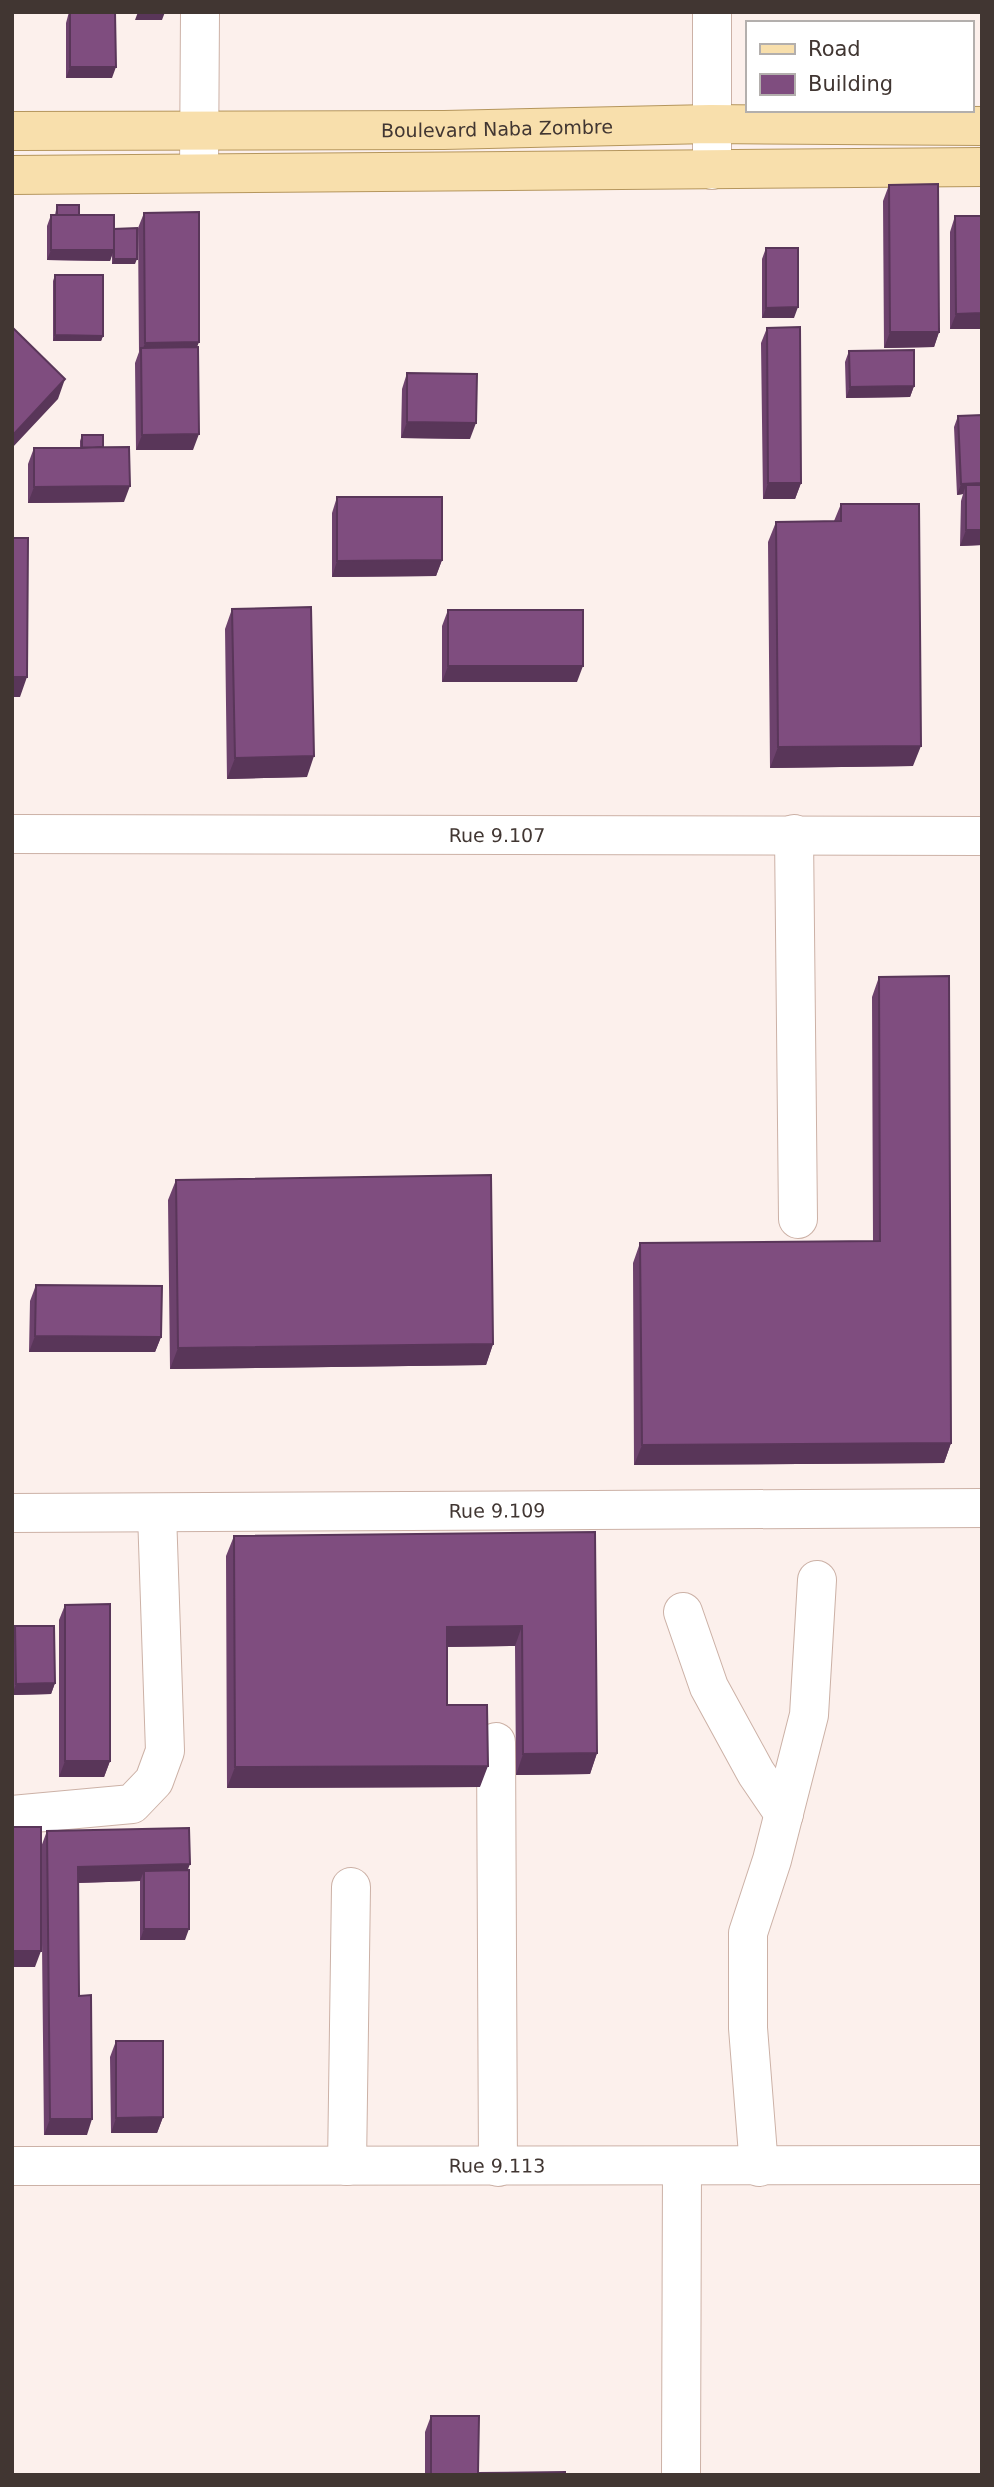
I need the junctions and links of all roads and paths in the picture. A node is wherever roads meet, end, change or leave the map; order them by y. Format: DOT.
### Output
graph roads {
  1 [pos="200,12"];
  2 [pos="712,12"];
  3 [pos="710,124"];
  4 [pos="982,126"];
  5 [pos="200,128"];
  6 [pos="12,131"];
  7 [pos="982,167"];
  8 [pos="712,170"];
  9 [pos="199,173"];
  10 [pos="12,175"];
  11 [pos="12,834"];
  12 [pos="794,834"];
  13 [pos="982,836"];
  14 [pos="798,1219"];
  15 [pos="982,1508"];
  16 [pos="12,1513"];
  17 [pos="157,1513"];
  18 [pos="817,1580"];
  19 [pos="683,1612"];
  20 [pos="496,1742"];
  21 [pos="784,1814"];
  22 [pos="12,1815"];
  23 [pos="351,1887"];
  24 [pos="982,2165"];
  25 [pos="12,2166"];
  26 [pos="347,2166"];
  27 [pos="759,2166"];
  28 [pos="498,2167"];
  29 [pos="682,2167"];
  30 [pos="681,2475"];
  1 -- 5 [label="street"];
  2 -- 3 [label="street"];
  3 -- 4 [label="main road, Boulevard Naba Zombre"];
  3 -- 5 [label="main road, Boulevard Naba Zombre"];
  3 -- 8 [label="street"];
  5 -- 6 [label="main road, Boulevard Naba Zombre"];
  5 -- 9 [label="street"];
  7 -- 8 [label="main road"];
  8 -- 9 [label="main road"];
  9 -- 10 [label="main road"];
  11 -- 12 [label="street, Rue 9.107"];
  12 -- 13 [label="street, Rue 9.107"];
  12 -- 14 [label="street"];
  15 -- 17 [label="street, Rue 9.109"];
  16 -- 17 [label="street, Rue 9.109"];
  17 -- 22 [label="street"];
  18 -- 21 [label="street"];
  19 -- 21 [label="street"];
  20 -- 28 [label="street"];
  21 -- 27 [label="street"];
  23 -- 26 [label="street"];
  24 -- 27 [label="street, Rue 9.113"];
  25 -- 26 [label="street, Rue 9.113"];
  26 -- 28 [label="street, Rue 9.113"];
  27 -- 29 [label="street, Rue 9.113"];
  28 -- 29 [label="street, Rue 9.113"];
  29 -- 30 [label="street"];
}
